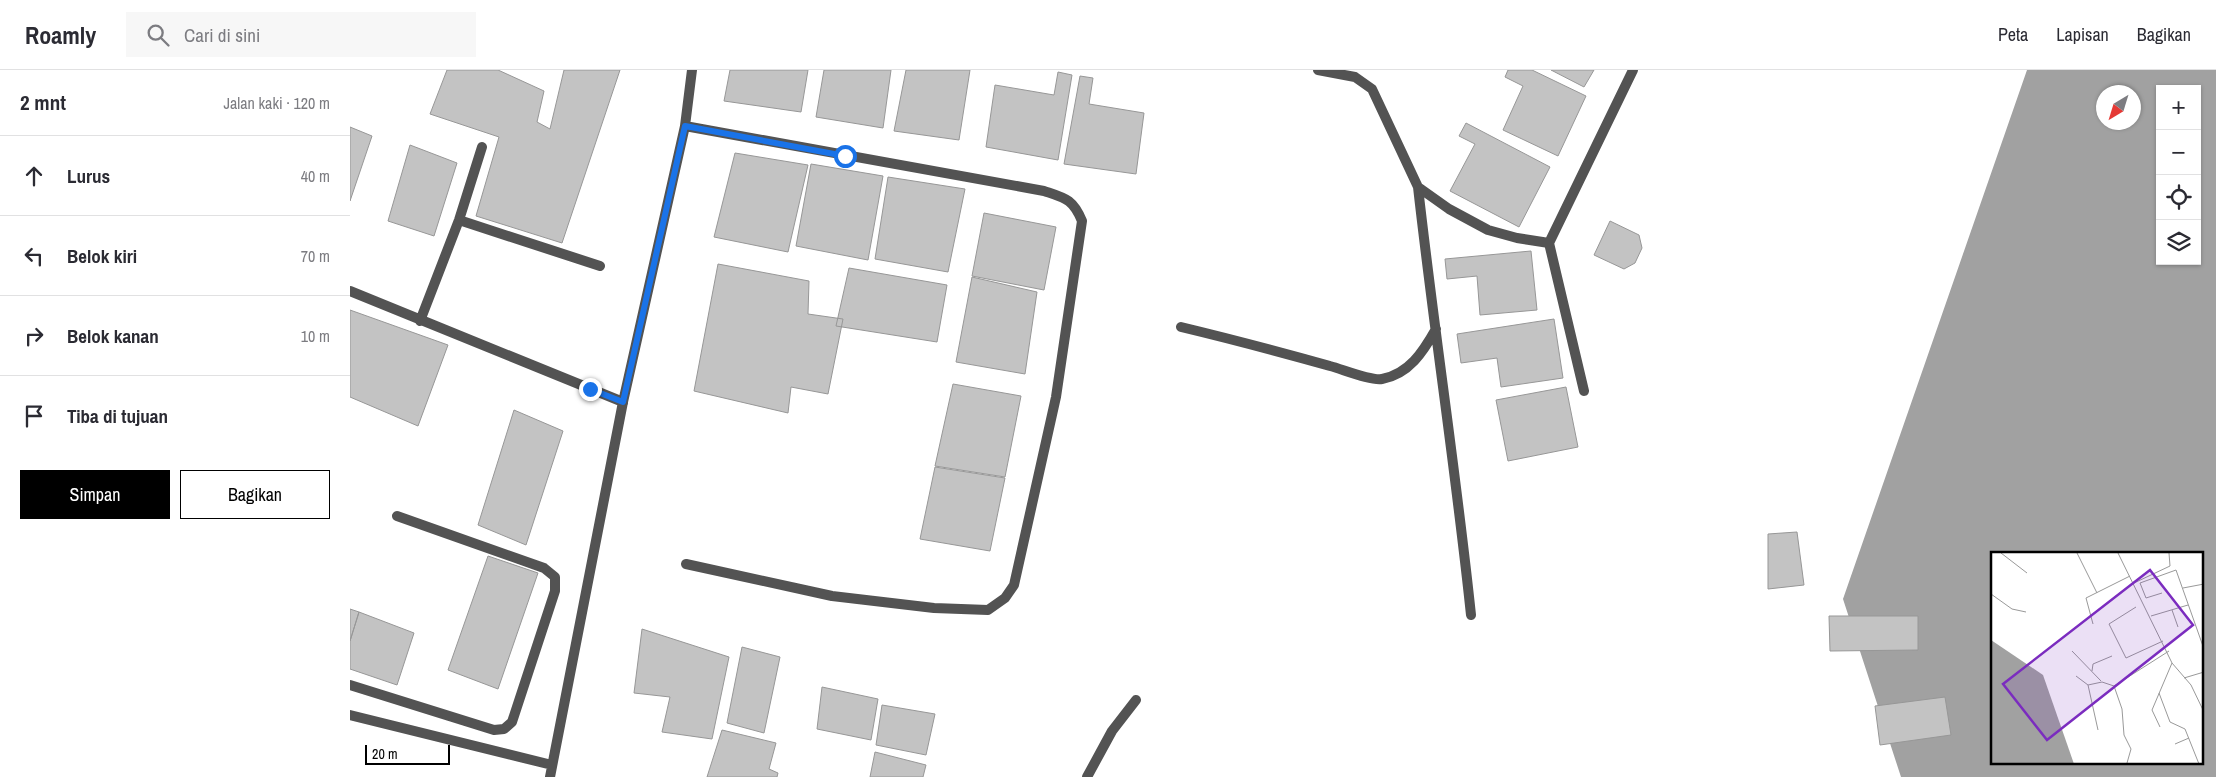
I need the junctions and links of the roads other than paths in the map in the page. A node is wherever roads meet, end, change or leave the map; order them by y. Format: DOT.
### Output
graph roads {
  1 [pos="692,70"];
  2 [pos="1318,70"];
  3 [pos="1632,70"];
  4 [pos="1356,73"];
  5 [pos="685,126"];
  6 [pos="482,147"];
  7 [pos="1418,186"];
  8 [pos="459,220"];
  9 [pos="1549,243"];
  10 [pos="600,266"];
  11 [pos="350,291"];
  12 [pos="420,321"];
  13 [pos="1181,327"];
  14 [pos="1436,329"];
  15 [pos="1584,391"];
  16 [pos="623,402"];
  17 [pos="397,516"];
  18 [pos="686,564"];
  19 [pos="1471,615"];
  20 [pos="350,685"];
  21 [pos="1136,700"];
  22 [pos="350,715"];
  23 [pos="552,765"];
  24 [pos="550,777"];
  25 [pos="1086,777"];
  1 -- 5 [label="street"];
  2 -- 4 [label="street"];
  3 -- 9 [label="street"];
  4 -- 7 [label="street"];
  5 -- 16 [label="street"];
  5 -- 18 [label="street"];
  6 -- 8 [label="street"];
  7 -- 9 [label="street"];
  7 -- 14 [label="street"];
  8 -- 10 [label="street"];
  8 -- 12 [label="street"];
  9 -- 15 [label="street"];
  11 -- 12 [label="street"];
  12 -- 16 [label="street"];
  13 -- 14 [label="street"];
  14 -- 19 [label="street"];
  16 -- 23 [label="street"];
  17 -- 20 [label="street"];
  21 -- 25 [label="street"];
  22 -- 23 [label="street"];
  23 -- 24 [label="street"];
}
